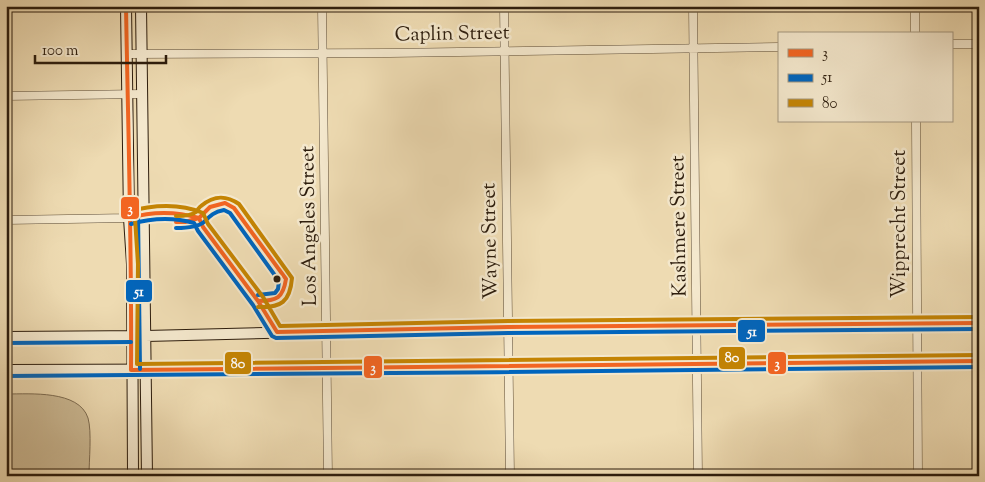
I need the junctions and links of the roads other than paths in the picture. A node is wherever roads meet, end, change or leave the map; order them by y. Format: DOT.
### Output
graph roads {
  1 [pos="126,6"];
  2 [pos="141,6"];
  3 [pos="322,6"];
  4 [pos="504,6"];
  5 [pos="693,6"];
  6 [pos="915,6"];
  7 [pos="915,32"];
  8 [pos="952,44"];
  9 [pos="979,44"];
  10 [pos="778,46"];
  11 [pos="694,48"];
  12 [pos="505,51"];
  13 [pos="323,53"];
  14 [pos="127,54"];
  15 [pos="142,54"];
  16 [pos="142,94"];
  17 [pos="127,95"];
  18 [pos="6,96"];
  19 [pos="916,122"];
  20 [pos="129,218"];
  21 [pos="144,218"];
  22 [pos="6,220"];
  23 [pos="979,323"];
  24 [pos="917,324"];
  25 [pos="697,325"];
  26 [pos="508,327"];
  27 [pos="327,331"];
  28 [pos="6,336"];
  29 [pos="131,336"];
  30 [pos="146,336"];
  31 [pos="979,361"];
  32 [pos="917,362"];
  33 [pos="697,363"];
  34 [pos="508,365"];
  35 [pos="146,369"];
  36 [pos="327,369"];
  37 [pos="6,370"];
  38 [pos="132,370"];
  39 [pos="133,476"];
  40 [pos="147,476"];
  41 [pos="328,476"];
  42 [pos="510,476"];
  43 [pos="698,476"];
  44 [pos="918,476"];
  1 -- 14 [label="main road"];
  2 -- 15 [label="main road"];
  3 -- 13 [label="street, Los Angeles Street"];
  4 -- 12 [label="street, Wayne Street"];
  5 -- 11 [label="street, Kashmere Street"];
  6 -- 7 [label="street"];
  8 -- 9 [label="street"];
  10 -- 11 [label="street, Caplin Street"];
  11 -- 12 [label="street, Caplin Street"];
  11 -- 25 [label="street, Kashmere Street"];
  12 -- 13 [label="street, Caplin Street"];
  12 -- 26 [label="street, Wayne Street"];
  13 -- 15 [label="street, Caplin Street"];
  13 -- 27 [label="street, Los Angeles Street"];
  14 -- 15 [label="street, Caplin Street"];
  14 -- 17 [label="main road"];
  15 -- 16 [label="main road"];
  16 -- 17 [label="street"];
  16 -- 21 [label="main road"];
  17 -- 18 [label="street"];
  17 -- 20 [label="main road"];
  19 -- 24 [label="street, Wipprecht Street"];
  20 -- 21 [label="street"];
  20 -- 22 [label="street"];
  20 -- 29 [label="main road"];
  21 -- 30 [label="main road"];
  23 -- 24 [label="main road"];
  24 -- 25 [label="main road"];
  24 -- 32 [label="street, Wipprecht Street"];
  25 -- 26 [label="main road"];
  25 -- 33 [label="street, Kashmere Street"];
  26 -- 27 [label="main road"];
  26 -- 34 [label="street, Wayne Street"];
  27 -- 30 [label="main road"];
  27 -- 36 [label="street, Los Angeles Street"];
  28 -- 29 [label="main road"];
  29 -- 30 [label="main road"];
  29 -- 38 [label="main road"];
  30 -- 35 [label="main road"];
  31 -- 32 [label="main road"];
  32 -- 33 [label="main road"];
  32 -- 44 [label="street, Wipprecht Street"];
  33 -- 34 [label="main road"];
  33 -- 43 [label="street, Kashmere Street"];
  34 -- 36 [label="main road"];
  34 -- 42 [label="street, Wayne Street"];
  35 -- 36 [label="main road"];
  35 -- 38 [label="main road"];
  35 -- 40 [label="main road"];
  36 -- 41 [label="street, Los Angeles Street"];
  37 -- 38 [label="main road"];
  38 -- 39 [label="main road"];
}
